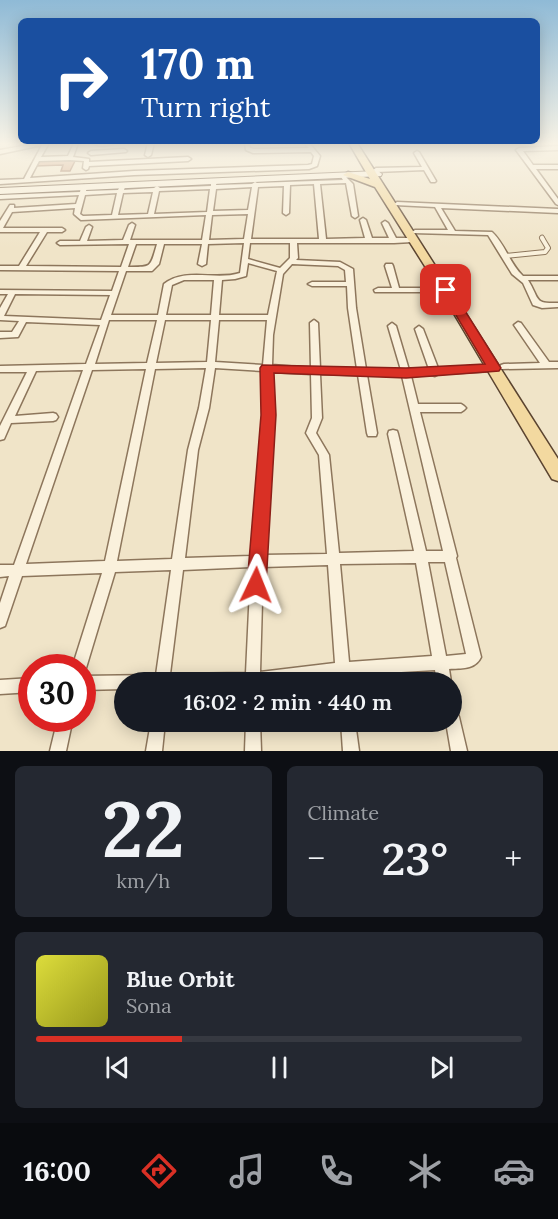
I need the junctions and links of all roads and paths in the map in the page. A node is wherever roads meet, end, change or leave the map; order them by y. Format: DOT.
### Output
graph roads {
  1 [pos="27,178"];
  2 [pos="85,178"];
  3 [pos="127,178"];
  4 [pos="155,178"];
  5 [pos="292,178"];
  6 [pos="335,178"];
  7 [pos="346,178"];
  8 [pos="377,178"];
  9 [pos="378,178"];
  10 [pos="431,178"];
  11 [pos="543,178"];
  12 [pos="215,181"];
  13 [pos="433,181"];
  14 [pos="0,182"];
  15 [pos="316,182"];
  16 [pos="84,184"];
  17 [pos="255,184"];
  18 [pos="287,184"];
  19 [pos="122,187"];
  20 [pos="22,188"];
  21 [pos="157,188"];
  22 [pos="0,190"];
  23 [pos="0,196"];
  24 [pos="558,202"];
  25 [pos="397,204"];
  26 [pos="80,206"];
  27 [pos="437,206"];
  28 [pos="10,210"];
  29 [pos="558,211"];
  30 [pos="252,212"];
  31 [pos="210,213"];
  32 [pos="286,213"];
  33 [pos="151,214"];
  34 [pos="115,215"];
  35 [pos="355,216"];
  36 [pos="363,220"];
  37 [pos="385,223"];
  38 [pos="132,225"];
  39 [pos="89,227"];
  40 [pos="0,228"];
  41 [pos="45,230"];
  42 [pos="62,230"];
  43 [pos="452,231"];
  44 [pos="413,236"];
  45 [pos="542,237"];
  46 [pos="206,241"];
  47 [pos="249,241"];
  48 [pos="293,241"];
  49 [pos="323,241"];
  50 [pos="369,241"];
  51 [pos="394,241"];
  52 [pos="83,242"];
  53 [pos="129,242"];
  54 [pos="161,242"];
  55 [pos="60,243"];
  56 [pos="505,256"];
  57 [pos="247,261"];
  58 [pos="292,262"];
  59 [pos="202,264"];
  60 [pos="389,266"];
  61 [pos="22,267"];
  62 [pos="0,268"];
  63 [pos="123,268"];
  64 [pos="280,270"];
  65 [pos="218,278"];
  66 [pos="523,278"];
  67 [pos="558,278"];
  68 [pos="312,284"];
  69 [pos="350,284"];
  70 [pos="378,290"];
  71 [pos="396,290"];
  72 [pos="446,290"];
  73 [pos="0,292"];
  74 [pos="13,292"];
  75 [pos="115,293"];
  76 [pos="558,305"];
  77 [pos="0,317"];
  78 [pos="215,317"];
  79 [pos="271,317"];
  80 [pos="161,318"];
  81 [pos="24,319"];
  82 [pos="105,321"];
  83 [pos="314,323"];
  84 [pos="518,325"];
  85 [pos="392,326"];
  86 [pos="419,329"];
  87 [pos="0,335"];
  88 [pos="150,365"];
  89 [pos="211,365"];
  90 [pos="558,365"];
  91 [pos="547,366"];
  92 [pos="33,368"];
  93 [pos="90,368"];
  94 [pos="267,368"];
  95 [pos="499,368"];
  96 [pos="0,369"];
  97 [pos="316,371"];
  98 [pos="361,373"];
  99 [pos="406,373"];
  100 [pos="435,373"];
  101 [pos="414,408"];
  102 [pos="461,408"];
  103 [pos="53,417"];
  104 [pos="8,420"];
  105 [pos="372,433"];
  106 [pos="393,434"];
  107 [pos="0,436"];
  108 [pos="558,454"];
  109 [pos="558,474"];
  110 [pos="451,556"];
  111 [pos="421,557"];
  112 [pos="334,558"];
  113 [pos="257,561"];
  114 [pos="178,564"];
  115 [pos="110,567"];
  116 [pos="0,571"];
  117 [pos="19,571"];
  118 [pos="0,621"];
  119 [pos="83,654"];
  120 [pos="440,663"];
  121 [pos="163,672"];
  122 [pos="253,672"];
  123 [pos="343,672"];
  124 [pos="373,672"];
  125 [pos="442,672"];
  126 [pos="96,683"];
  127 [pos="114,683"];
  128 [pos="18,686"];
  129 [pos="0,687"];
  130 [pos="63,732"];
  131 [pos="157,732"];
  132 [pos="253,732"];
  133 [pos="349,732"];
  134 [pos="455,732"];
  135 [pos="58,751"];
  136 [pos="154,751"];
  137 [pos="254,751"];
  138 [pos="351,751"];
  139 [pos="459,751"];
  1 -- 20 [label="street"];
  2 -- 16 [label="street"];
  3 -- 16 [label="main road"];
  4 -- 12 [label="main road"];
  5 -- 12 [label="main road"];
  6 -- 15 [label="street"];
  7 -- 35 [label="street"];
  8 -- 44 [label="main road"];
  9 -- 25 [label="main road"];
  10 -- 13 [label="street"];
  11 -- 24 [label="street"];
  12 -- 17 [label="street"];
  12 -- 19 [label="main road"];
  12 -- 21 [label="street"];
  12 -- 31 [label="street"];
  14 -- 20 [label="street"];
  15 -- 18 [label="street"];
  15 -- 49 [label="street"];
  16 -- 19 [label="main road"];
  16 -- 20 [label="main road"];
  16 -- 26 [label="street"];
  17 -- 18 [label="street"];
  17 -- 30 [label="street"];
  18 -- 32 [label="street"];
  19 -- 21 [label="street"];
  19 -- 34 [label="street"];
  20 -- 22 [label="main road"];
  20 -- 23 [label="street"];
  20 -- 28 [label="street"];
  21 -- 33 [label="street"];
  25 -- 27 [label="street"];
  25 -- 44 [label="main road"];
  26 -- 28 [label="street"];
  26 -- 34 [label="street"];
  27 -- 29 [label="street"];
  27 -- 43 [label="street"];
  28 -- 40 [label="street"];
  30 -- 31 [label="street"];
  30 -- 47 [label="street"];
  31 -- 33 [label="street"];
  31 -- 46 [label="street"];
  33 -- 34 [label="street"];
  36 -- 50 [label="street"];
  37 -- 51 [label="street"];
  38 -- 53 [label="street"];
  39 -- 52 [label="street"];
  40 -- 41 [label="street"];
  41 -- 42 [label="street"];
  41 -- 61 [label="street"];
  43 -- 44 [label="street"];
  43 -- 56 [label="street"];
  44 -- 51 [label="street"];
  44 -- 72 [label="main road"];
  44 -- 95 [label="main road"];
  45 -- 56 [label="lane"];
  46 -- 47 [label="street"];
  46 -- 54 [label="street"];
  46 -- 59 [label="street"];
  47 -- 48 [label="street"];
  47 -- 57 [label="street"];
  48 -- 49 [label="street"];
  48 -- 58 [label="street"];
  49 -- 50 [label="street"];
  50 -- 51 [label="street"];
  52 -- 53 [label="street"];
  52 -- 55 [label="street"];
  53 -- 54 [label="street"];
  53 -- 63 [label="street"];
  54 -- 63 [label="street"];
  56 -- 66 [label="street"];
  57 -- 64 [label="street"];
  57 -- 65 [label="street"];
  58 -- 64 [label="street"];
  58 -- 69 [label="street"];
  60 -- 71 [label="street"];
  61 -- 62 [label="street"];
  61 -- 63 [label="street"];
  63 -- 75 [label="street"];
  64 -- 79 [label="street"];
  65 -- 78 [label="street"];
  65 -- 80 [label="street"];
  66 -- 67 [label="street"];
  66 -- 76 [label="street"];
  68 -- 69 [label="street"];
  69 -- 98 [label="street"];
  70 -- 71 [label="street"];
  71 -- 72 [label="street"];
  72 -- 95 [label="main road"];
  73 -- 74 [label="street"];
  74 -- 75 [label="street"];
  74 -- 77 [label="street"];
  75 -- 82 [label="street"];
  77 -- 81 [label="street"];
  78 -- 79 [label="street"];
  78 -- 80 [label="street"];
  78 -- 89 [label="street"];
  79 -- 94 [label="street"];
  80 -- 82 [label="street"];
  80 -- 88 [label="street"];
  81 -- 82 [label="street"];
  81 -- 87 [label="street"];
  82 -- 93 [label="street"];
  83 -- 97 [label="street"];
  84 -- 91 [label="street"];
  85 -- 99 [label="street"];
  86 -- 100 [label="street"];
  88 -- 89 [label="street"];
  88 -- 93 [label="street"];
  88 -- 115 [label="street"];
  89 -- 94 [label="street"];
  89 -- 114 [label="street"];
  90 -- 91 [label="street"];
  91 -- 95 [label="street"];
  92 -- 93 [label="street"];
  92 -- 96 [label="street"];
  92 -- 104 [label="street"];
  93 -- 117 [label="street"];
  94 -- 97 [label="street"];
  94 -- 113 [label="street"];
  95 -- 100 [label="street"];
  95 -- 108 [label="main road"];
  95 -- 109 [label="main road"];
  97 -- 98 [label="street"];
  97 -- 112 [label="street"];
  98 -- 99 [label="street"];
  98 -- 105 [label="street"];
  99 -- 100 [label="street"];
  99 -- 101 [label="street"];
  101 -- 102 [label="street"];
  101 -- 110 [label="street"];
  103 -- 104 [label="street"];
  104 -- 107 [label="street"];
  106 -- 111 [label="street"];
  110 -- 111 [label="street"];
  110 -- 120 [label="street"];
  111 -- 112 [label="street"];
  111 -- 120 [label="street"];
  112 -- 113 [label="street"];
  112 -- 123 [label="street"];
  113 -- 114 [label="street"];
  113 -- 122 [label="street"];
  114 -- 115 [label="street"];
  114 -- 121 [label="street"];
  115 -- 117 [label="street"];
  115 -- 119 [label="street"];
  116 -- 117 [label="street"];
  117 -- 118 [label="street"];
  120 -- 124 [label="street"];
  120 -- 125 [label="street"];
  126 -- 127 [label="street"];
  128 -- 129 [label="street"];
  130 -- 135 [label="street"];
  131 -- 136 [label="street"];
  132 -- 137 [label="street"];
  133 -- 138 [label="street"];
  134 -- 139 [label="street"];
}
